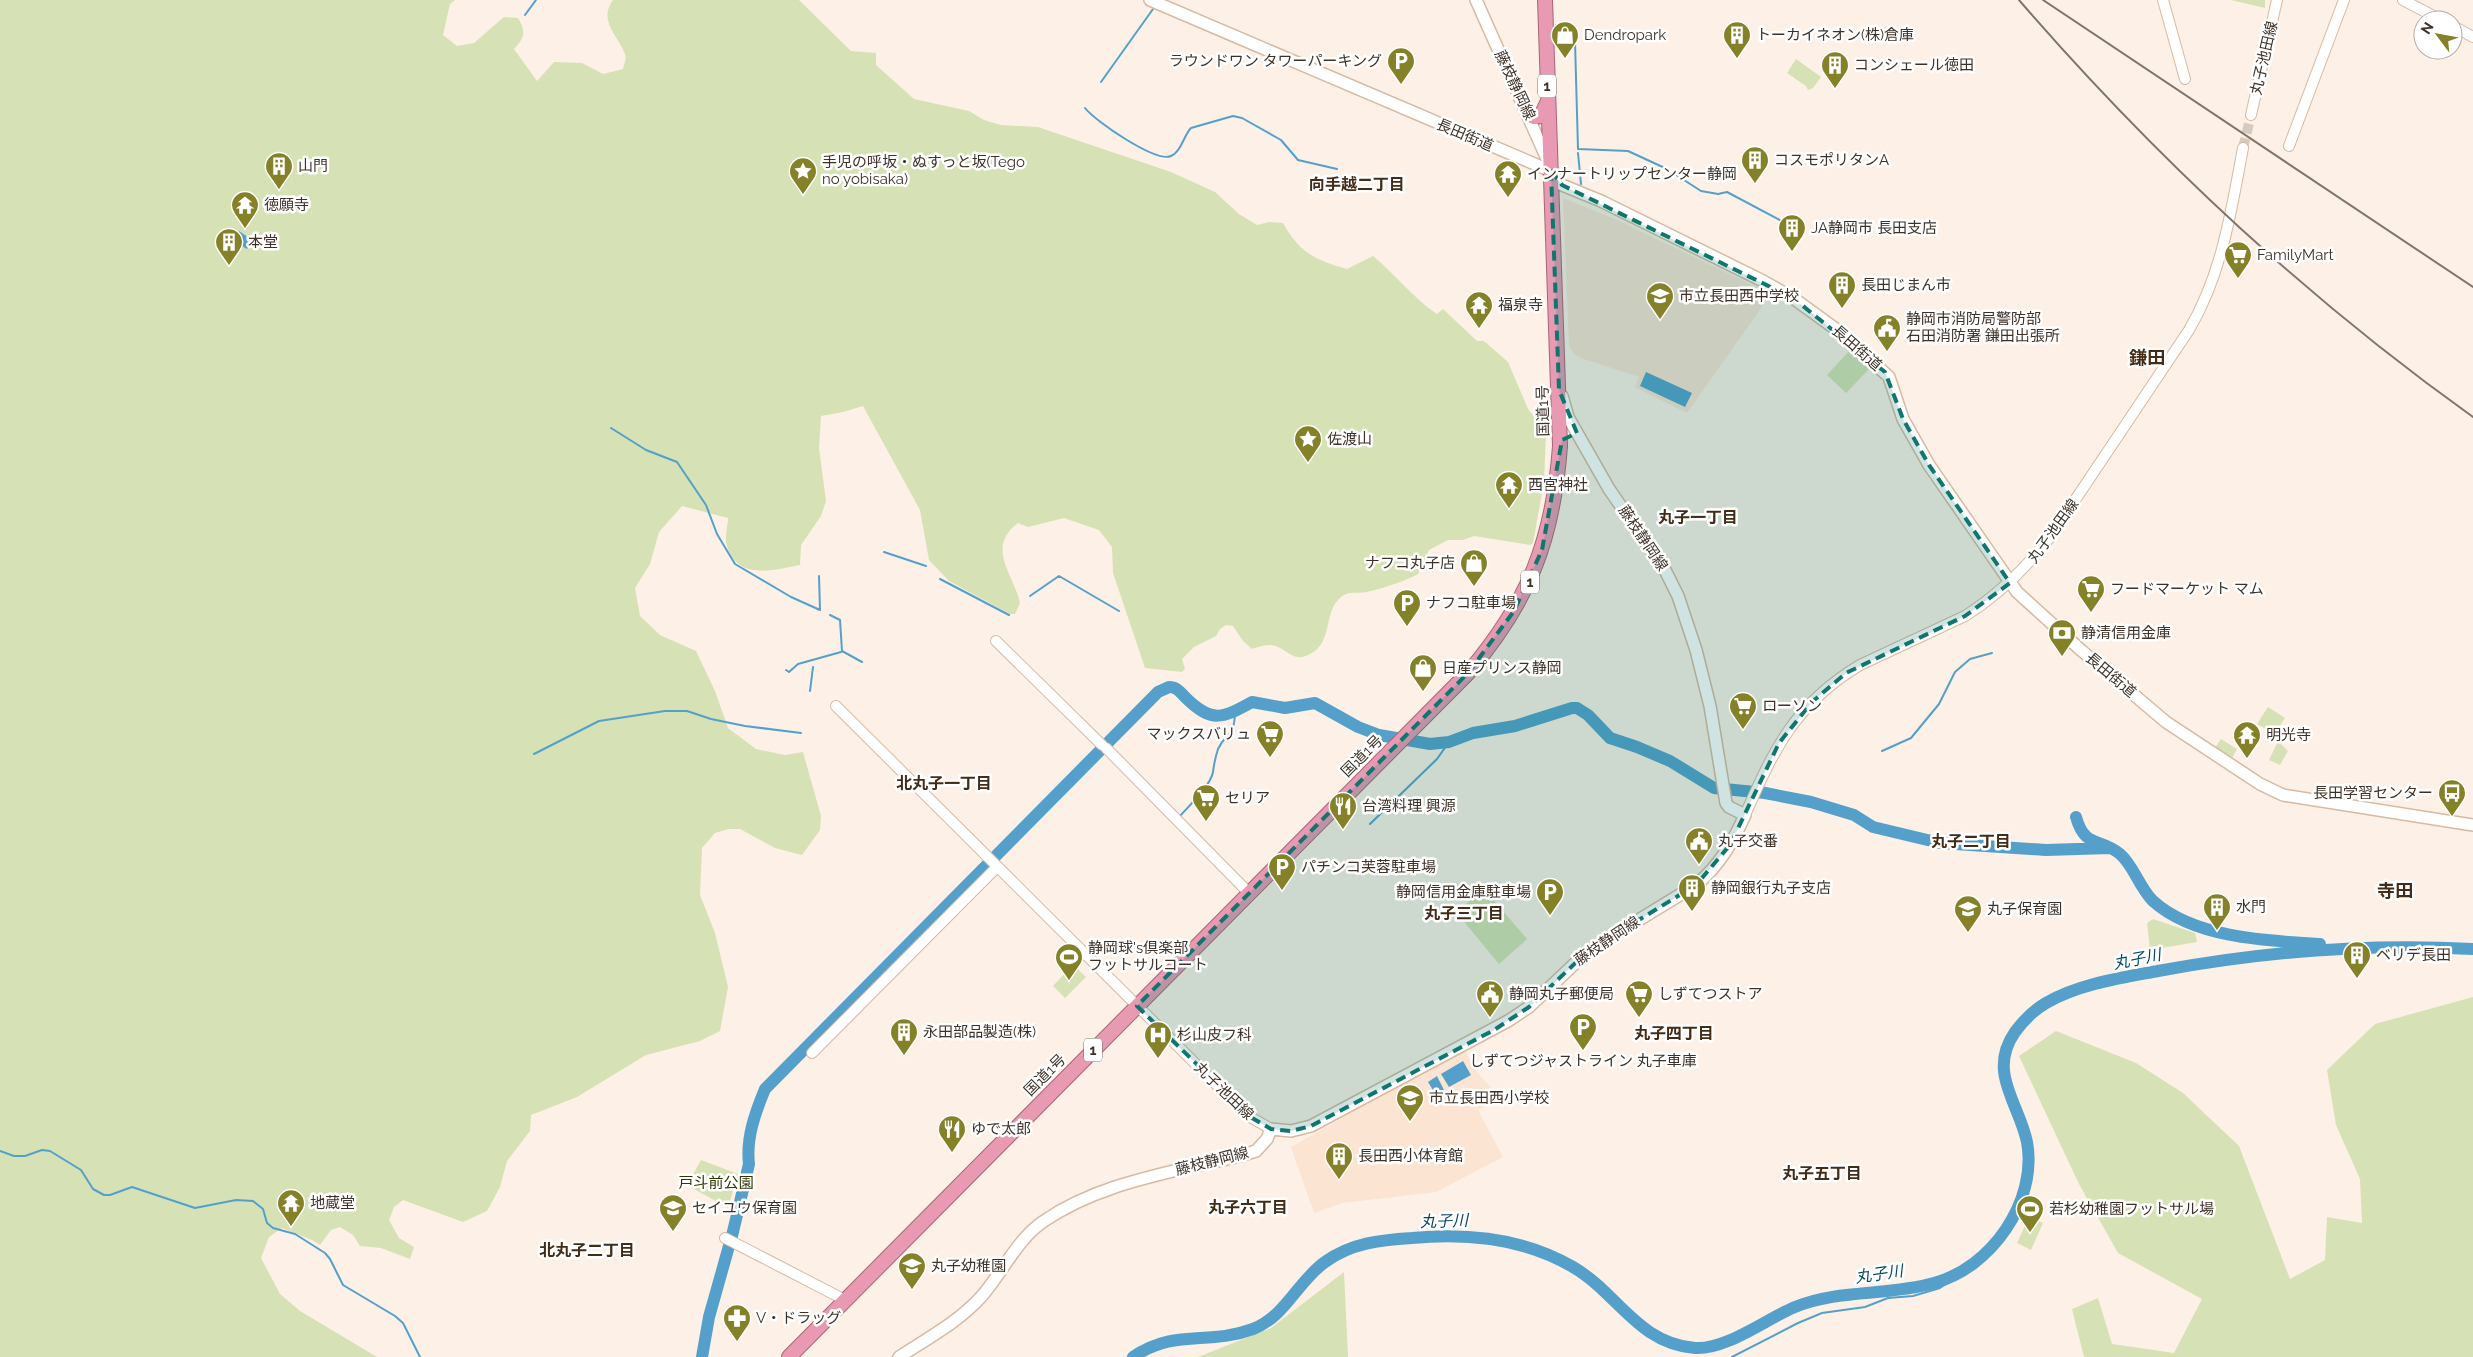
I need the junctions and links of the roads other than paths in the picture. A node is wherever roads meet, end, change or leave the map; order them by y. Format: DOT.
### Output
graph roads {
  1 [pos="1150,0"];
  2 [pos="1476,0"];
  3 [pos="1545,0"];
  4 [pos="2163,0"];
  5 [pos="2277,0"];
  6 [pos="2344,0"];
  7 [pos="2403,0"];
  8 [pos="2422,10"];
  9 [pos="2185,79"];
  10 [pos="1548,103"];
  11 [pos="1529,115"];
  12 [pos="2251,115"];
  13 [pos="2289,146"];
  14 [pos="2244,148"];
  15 [pos="1551,171"];
  16 [pos="1560,390"];
  17 [pos="1585,445"];
  18 [pos="1560,446"];
  19 [pos="2010,583"];
  20 [pos="996,641"];
  21 [pos="836,706"];
  22 [pos="1745,816"];
  23 [pos="2473,825"];
  24 [pos="994,863"];
  25 [pos="1249,893"];
  26 [pos="1138,1006"];
  27 [pos="812,1053"];
  28 [pos="1271,1129"];
  29 [pos="725,1238"];
  30 [pos="845,1300"];
  31 [pos="789,1357"];
  32 [pos="899,1357"];
  1 -- 15 [label="main road, 長田街道"];
  2 -- 11 [label="main road, 藤枝静岡線"];
  3 -- 10 [label="highway, 国道1号 / 1"];
  4 -- 9 [label="street"];
  5 -- 12 [label="street, 丸子池田線"];
  6 -- 13 [label="street"];
  7 -- 8 [label="street"];
  10 -- 11 [label="highway"];
  10 -- 15 [label="highway, 国道1号 / 1"];
  11 -- 15 [label="main road, 藤枝静岡線"];
  14 -- 19 [label="street, 丸子池田線"];
  15 -- 16 [label="highway, 国道1号 / 1"];
  15 -- 19 [label="main road, 長田街道"];
  16 -- 17 [label="main road, 藤枝静岡線"];
  16 -- 18 [label="highway, 国道1号 / 1"];
  17 -- 18 [label="main road"];
  17 -- 22 [label="main road, 藤枝静岡線"];
  18 -- 25 [label="highway, 国道1号 / 1"];
  19 -- 22 [label="street, 丸子池田線"];
  19 -- 23 [label="main road, 長田街道"];
  20 -- 25 [label="street"];
  21 -- 24 [label="street, 丸子池田線"];
  22 -- 28 [label="main road, 藤枝静岡線"];
  24 -- 26 [label="street, 丸子池田線"];
  24 -- 27 [label="street"];
  25 -- 26 [label="highway, 国道1号 / 1"];
  26 -- 28 [label="street, 丸子池田線"];
  26 -- 30 [label="highway, 国道1号 / 1"];
  28 -- 32 [label="main road, 藤枝静岡線"];
  29 -- 30 [label="street"];
  30 -- 31 [label="highway, 国道1号 / 1"];
}
